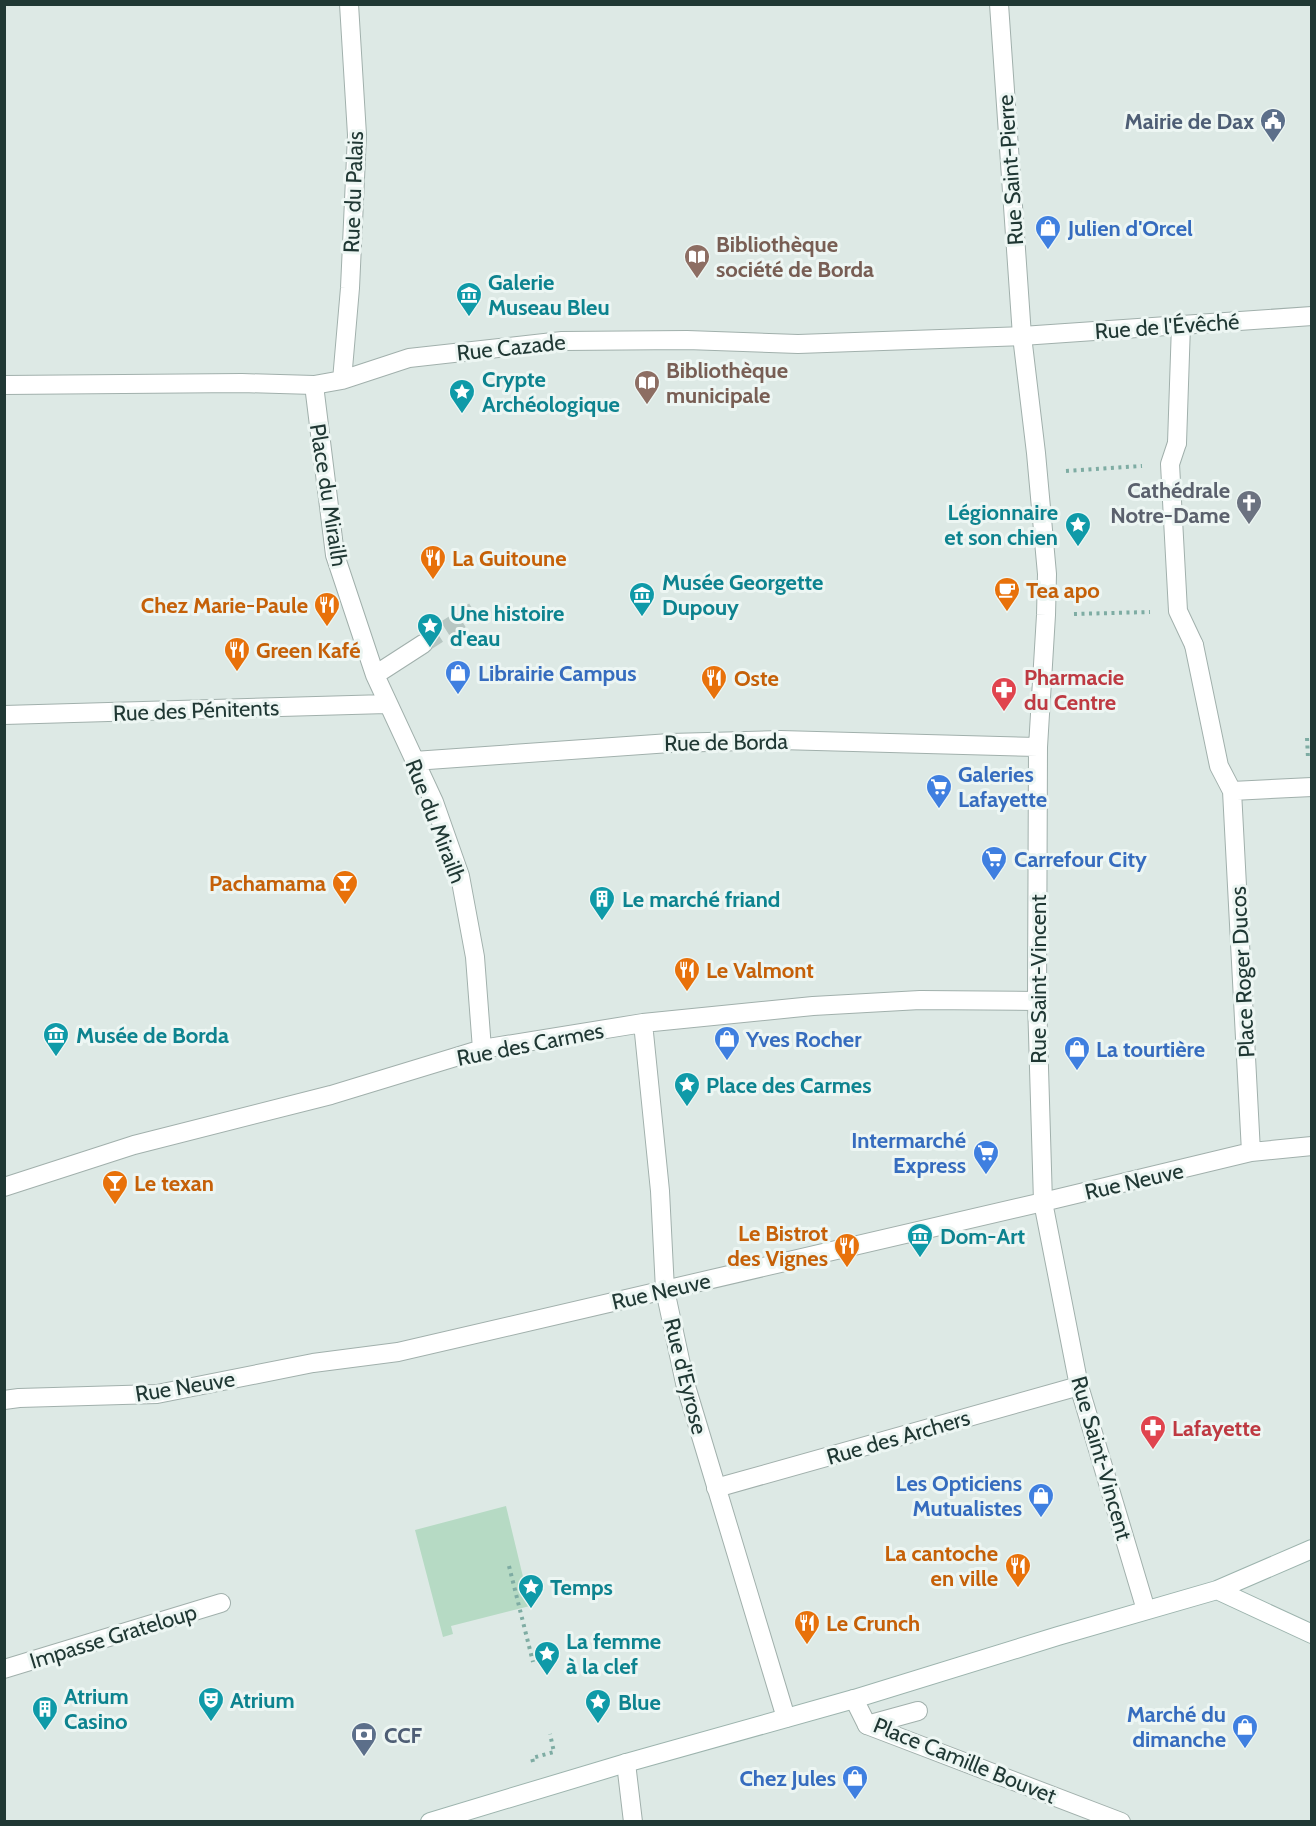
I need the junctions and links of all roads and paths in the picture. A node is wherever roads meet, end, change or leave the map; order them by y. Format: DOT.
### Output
graph roads {
  1 [pos="349,4"];
  2 [pos="999,4"];
  3 [pos="1311,316"];
  4 [pos="1181,325"];
  5 [pos="1022,336"];
  6 [pos="342,380"];
  7 [pos="4,385"];
  8 [pos="314,385"];
  9 [pos="1170,464"];
  10 [pos="1038,472"];
  11 [pos="1178,610"];
  12 [pos="1046,615"];
  13 [pos="423,644"];
  14 [pos="375,675"];
  15 [pos="387,704"];
  16 [pos="4,715"];
  17 [pos="1307,738"];
  18 [pos="1038,747"];
  19 [pos="414,760"];
  20 [pos="1309,767"];
  21 [pos="1311,787"];
  22 [pos="1232,791"];
  23 [pos="1037,1001"];
  24 [pos="643,1023"];
  25 [pos="482,1049"];
  26 [pos="1311,1146"];
  27 [pos="1251,1152"];
  28 [pos="4,1187"];
  29 [pos="1043,1202"];
  30 [pos="665,1290"];
  31 [pos="1079,1386"];
  32 [pos="4,1400"];
  33 [pos="716,1488"];
  34 [pos="1311,1549"];
  35 [pos="509,1566"];
  36 [pos="1217,1590"];
  37 [pos="221,1603"];
  38 [pos="1146,1611"];
  39 [pos="1311,1634"];
  40 [pos="533,1662"];
  41 [pos="4,1669"];
  42 [pos="854,1699"];
  43 [pos="918,1711"];
  44 [pos="786,1719"];
  45 [pos="867,1725"];
  46 [pos="626,1763"];
  47 [pos="430,1821"];
  48 [pos="633,1821"];
  49 [pos="1122,1821"];
  1 -- 6 [label="street, Rue du Palais"];
  2 -- 5 [label="street, Rue Saint-Pierre"];
  3 -- 4 [label="street, Rue de l'Évêché"];
  4 -- 5 [label="street, Rue de l'Évêché"];
  4 -- 9 [label="street"];
  5 -- 6 [label="street, Rue Cazade"];
  5 -- 10 [label="street, Rue Saint-Vincent"];
  6 -- 8 [label="street, Rue Cazade"];
  7 -- 8 [label="street, Rue Cazade"];
  8 -- 14 [label="street, Place du Mirailh"];
  9 -- 10 [label="path"];
  9 -- 11 [label="street"];
  10 -- 12 [label="street, Rue Saint-Vincent"];
  11 -- 12 [label="path"];
  11 -- 22 [label="street, Place Roger Ducos"];
  12 -- 18 [label="street, Rue Saint-Vincent"];
  13 -- 14 [label="street"];
  14 -- 15 [label="street, Place du Mirailh"];
  15 -- 16 [label="street, Rue des Pénitents"];
  15 -- 19 [label="street, Rue du Mirailh"];
  17 -- 20 [label="path"];
  18 -- 19 [label="street, Rue de Borda"];
  18 -- 23 [label="street, Rue Saint-Vincent"];
  19 -- 25 [label="street, Rue du Mirailh"];
  21 -- 22 [label="street"];
  22 -- 27 [label="street, Place Roger Ducos"];
  23 -- 24 [label="street, Rue des Carmes"];
  23 -- 29 [label="street, Rue Saint-Vincent"];
  24 -- 25 [label="street, Rue des Carmes"];
  24 -- 30 [label="street, Rue d'Eyrose"];
  25 -- 28 [label="street, Rue des Carmes"];
  26 -- 27 [label="street, Rue Neuve"];
  27 -- 29 [label="street, Rue Neuve"];
  29 -- 30 [label="street, Rue Neuve"];
  29 -- 31 [label="street, Rue Saint-Vincent"];
  30 -- 32 [label="street, Rue Neuve"];
  30 -- 33 [label="street, Rue d'Eyrose"];
  31 -- 33 [label="street, Rue des Archers"];
  31 -- 38 [label="street, Rue Saint-Vincent"];
  33 -- 44 [label="street, Rue d'Eyrose"];
  34 -- 36 [label="street"];
  35 -- 40 [label="path"];
  36 -- 38 [label="street"];
  36 -- 39 [label="street"];
  37 -- 41 [label="street, Impasse Grateloup"];
  38 -- 42 [label="street"];
  42 -- 44 [label="street"];
  42 -- 45 [label="street, Place Camille Bouvet"];
  43 -- 45 [label="street"];
  44 -- 46 [label="street"];
  45 -- 49 [label="street, Place Camille Bouvet"];
  46 -- 47 [label="street"];
  46 -- 48 [label="street"];
}
